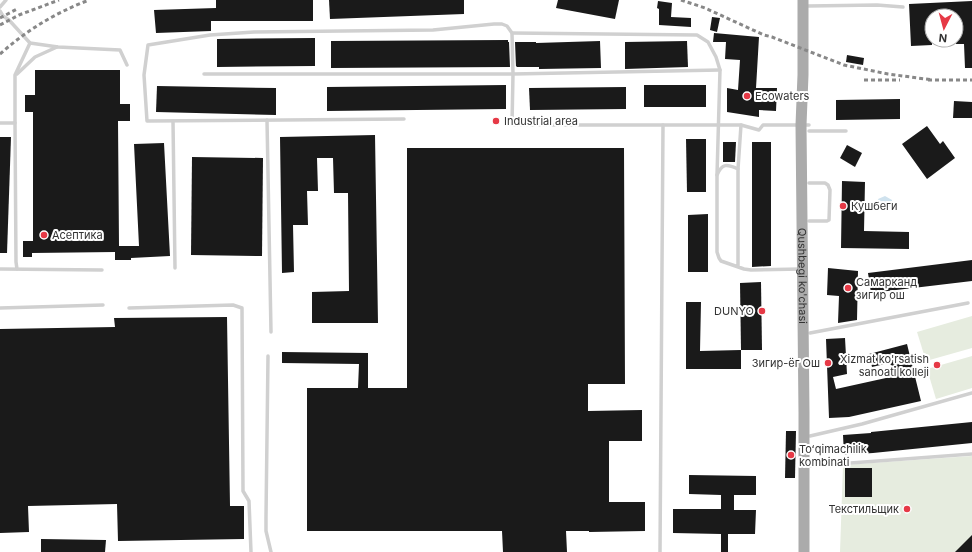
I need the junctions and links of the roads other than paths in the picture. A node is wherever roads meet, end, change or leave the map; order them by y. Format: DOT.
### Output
graph roads {
  1 [pos="6,0"];
  2 [pos="877,0"];
  3 [pos="806,2"];
  4 [pos="877,5"];
  5 [pos="0,7"];
  6 [pos="903,7"];
  7 [pos="0,11"];
  8 [pos="512,33"];
  9 [pos="30,43"];
  10 [pos="58,47"];
  11 [pos="127,65"];
  12 [pos="720,70"];
  13 [pos="204,74"];
  14 [pos="513,74"];
  15 [pos="16,75"];
  16 [pos="404,119"];
  17 [pos="267,120"];
  18 [pos="173,121"];
  19 [pos="0,123"];
  20 [pos="15,123"];
  21 [pos="663,125"];
  22 [pos="719,125"];
  23 [pos="741,125"];
  24 [pos="806,127"];
  25 [pos="846,131"];
  26 [pos="738,168"];
  27 [pos="717,175"];
  28 [pos="809,183"];
  29 [pos="809,221"];
  30 [pos="738,267"];
  31 [pos="175,268"];
  32 [pos="0,269"];
  33 [pos="16,269"];
  34 [pos="802,269"];
  35 [pos="102,270"];
  36 [pos="968,302"];
  37 [pos="103,305"];
  38 [pos="0,308"];
  39 [pos="129,308"];
  40 [pos="271,332"];
  41 [pos="810,333"];
  42 [pos="268,356"];
  43 [pos="972,393"];
  44 [pos="807,412"];
  45 [pos="810,436"];
  46 [pos="972,454"];
  47 [pos="810,466"];
  48 [pos="251,552"];
  49 [pos="271,552"];
  50 [pos="660,552"];
  51 [pos="804,552"];
  52 [pos="811,552"];
  1 -- 5 [label="lane"];
  2 -- 4 [label="lane"];
  3 -- 4 [label="lane"];
  3 -- 24 [label="main road, Qushbegi ko'chasi"];
  4 -- 6 [label="lane"];
  7 -- 9 [label="lane"];
  8 -- 12 [label="lane"];
  8 -- 14 [label="lane"];
  8 -- 18 [label="lane"];
  9 -- 10 [label="lane"];
  9 -- 15 [label="lane"];
  10 -- 11 [label="lane"];
  10 -- 15 [label="lane"];
  12 -- 14 [label="lane"];
  12 -- 22 [label="lane"];
  13 -- 14 [label="lane"];
  14 -- 21 [label="lane"];
  15 -- 20 [label="lane"];
  16 -- 17 [label="lane"];
  17 -- 18 [label="lane"];
  17 -- 40 [label="lane"];
  18 -- 31 [label="lane"];
  19 -- 20 [label="lane"];
  20 -- 33 [label="lane"];
  21 -- 22 [label="lane"];
  21 -- 50 [label="lane"];
  22 -- 23 [label="lane"];
  22 -- 27 [label="lane"];
  23 -- 24 [label="lane"];
  23 -- 26 [label="lane"];
  24 -- 25 [label="lane"];
  24 -- 28 [label="main road, Qushbegi ko'chasi"];
  24 -- 34 [label="main road, Qushbegi ko'chasi"];
  26 -- 27 [label="lane"];
  26 -- 30 [label="lane"];
  27 -- 30 [label="lane"];
  28 -- 29 [label="main road, Qushbegi ko'chasi"];
  28 -- 29 [label="lane"];
  29 -- 41 [label="main road, Qushbegi ko'chasi"];
  30 -- 34 [label="lane"];
  32 -- 33 [label="lane"];
  33 -- 35 [label="lane"];
  34 -- 44 [label="main road, Qushbegi ko'chasi"];
  36 -- 41 [label="lane"];
  37 -- 38 [label="lane"];
  39 -- 48 [label="lane"];
  41 -- 44 [label="main road, Qushbegi ko'chasi"];
  42 -- 49 [label="lane"];
  43 -- 45 [label="lane"];
  44 -- 45 [label="main road, Qushbegi ko'chasi"];
  44 -- 51 [label="main road, Qushbegi ko'chasi"];
  45 -- 47 [label="main road, Qushbegi ko'chasi"];
  46 -- 47 [label="lane"];
  47 -- 52 [label="main road, Qushbegi ko'chasi"];
}
